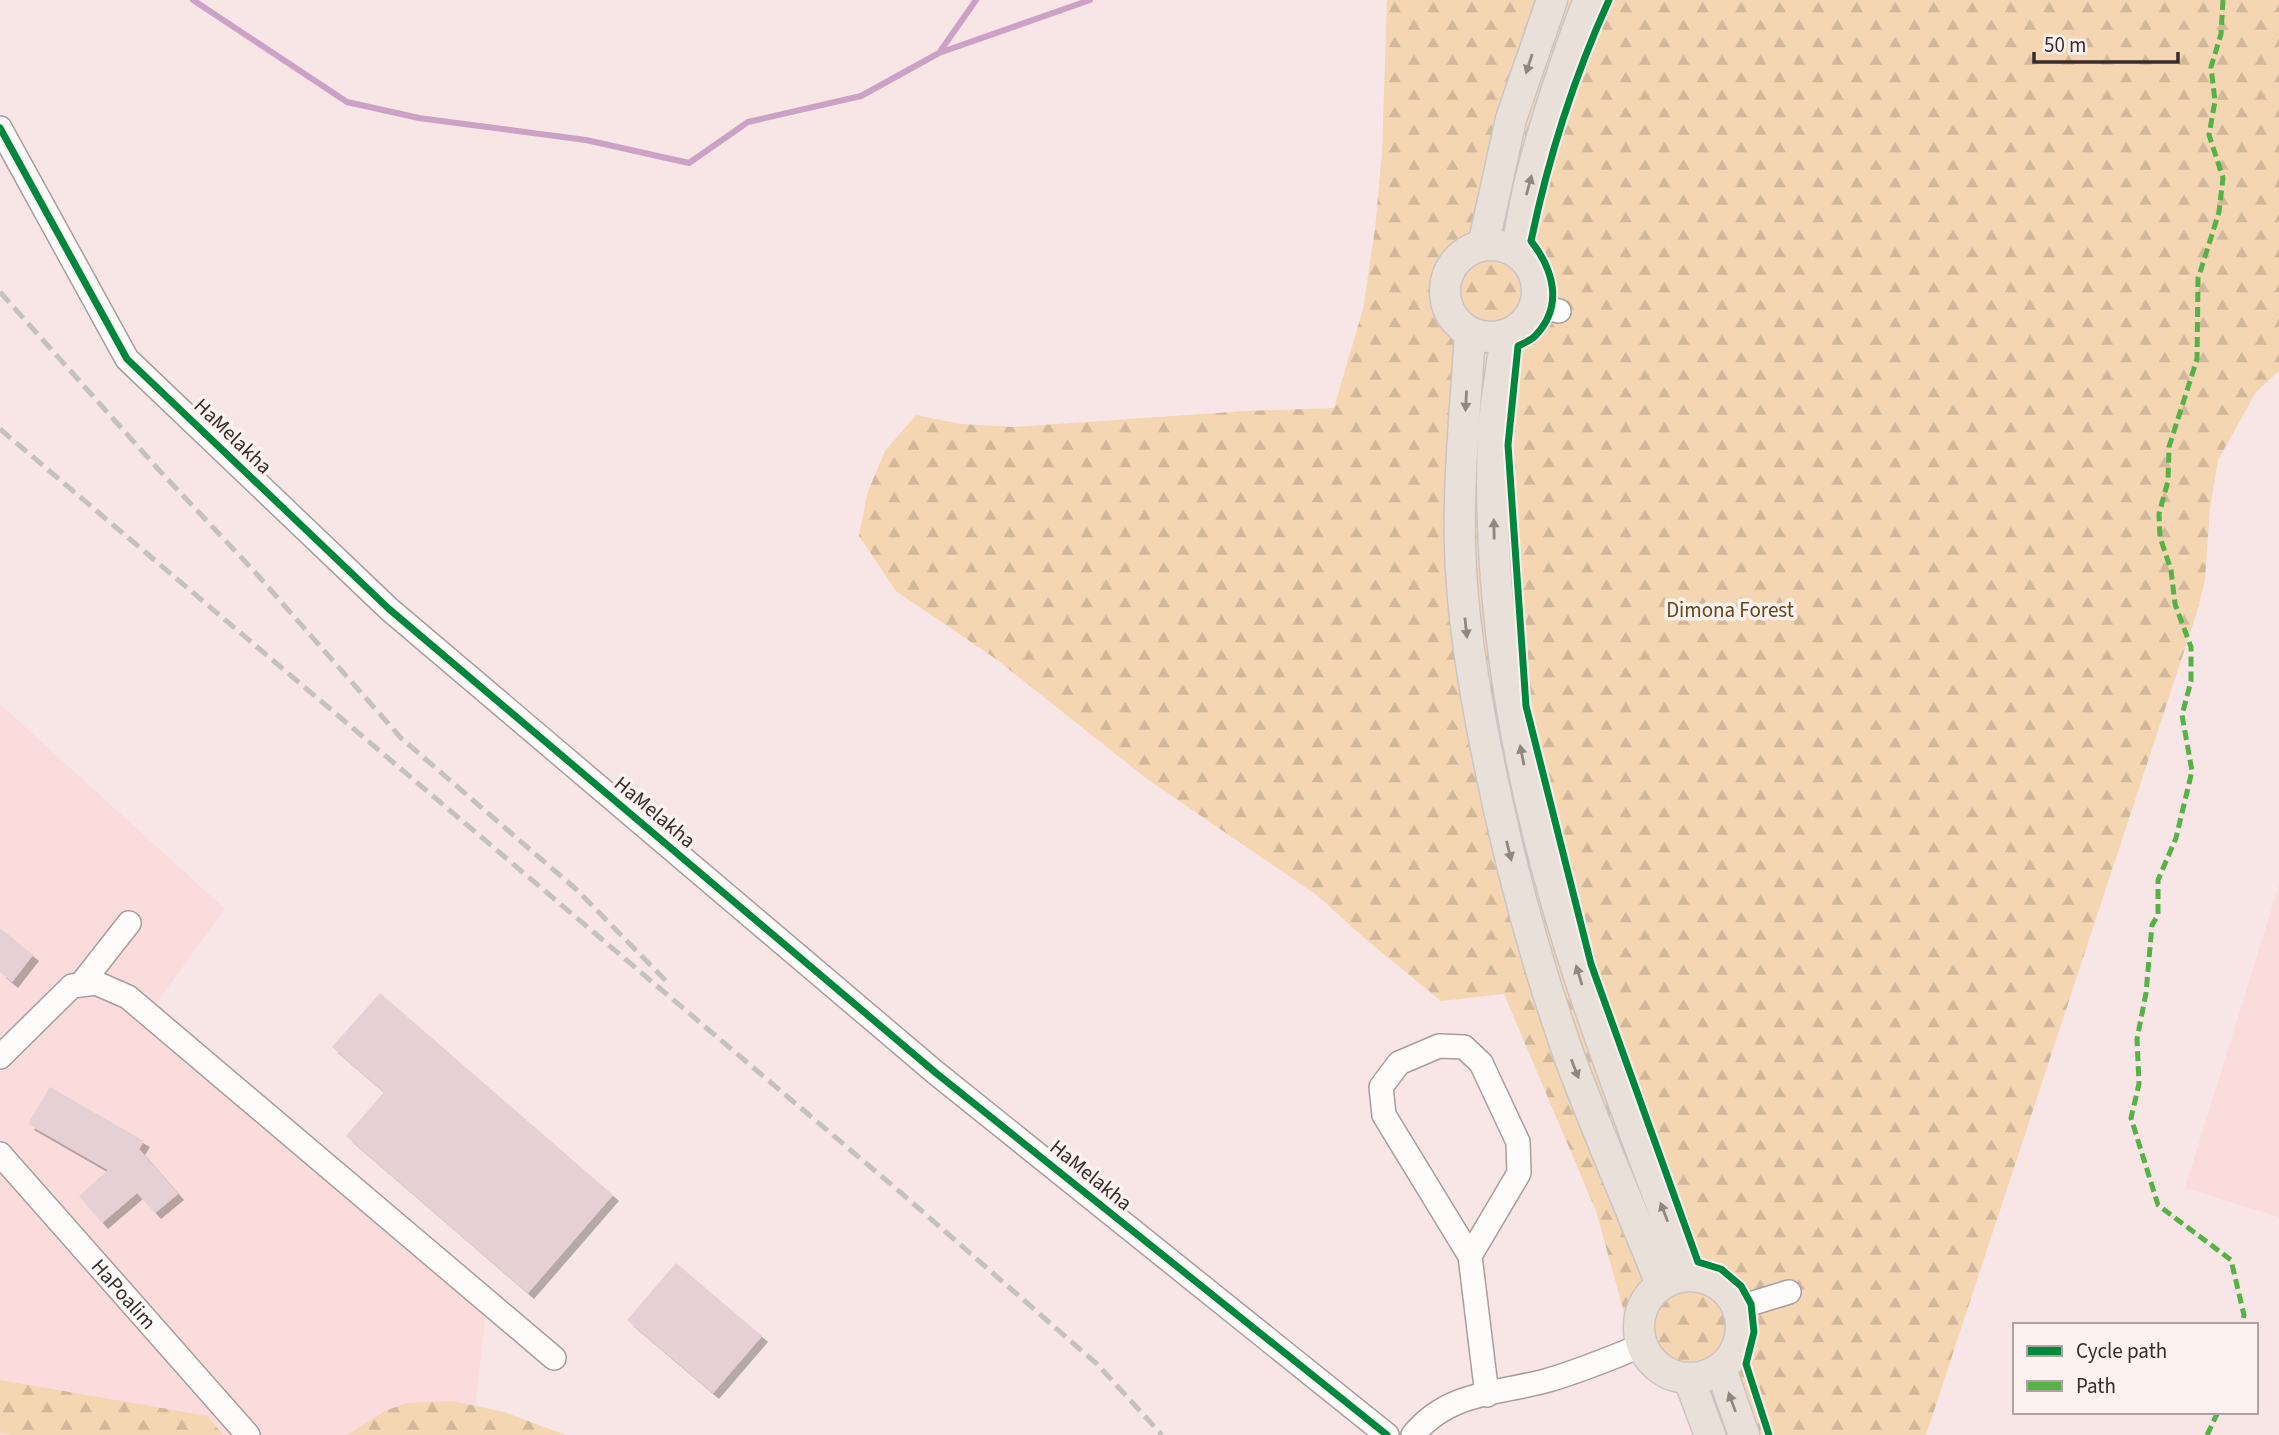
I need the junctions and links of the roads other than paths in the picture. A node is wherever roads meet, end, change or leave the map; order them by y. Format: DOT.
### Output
graph roads {
  1 [pos="1552,0"];
  2 [pos="1589,0"];
  3 [pos="0,128"];
  4 [pos="1483,246"];
  5 [pos="1517,252"];
  6 [pos="1470,332"];
  7 [pos="1506,335"];
  8 [pos="129,923"];
  9 [pos="82,983"];
  10 [pos="0,1058"];
  11 [pos="0,1154"];
  12 [pos="1470,1256"];
  13 [pos="1675,1280"];
  14 [pos="1788,1292"];
  15 [pos="1737,1308"];
  16 [pos="1641,1346"];
  17 [pos="554,1359"];
  18 [pos="1721,1369"];
  19 [pos="1689,1379"];
  20 [pos="1487,1395"];
  21 [pos="248,1435"];
  22 [pos="1387,1435"];
  23 [pos="1413,1435"];
  24 [pos="1710,1435"];
  25 [pos="1744,1435"];
  1 -- 4 [label="main road, one-way"];
  5 -- 2 [label="main road, one-way"];
  3 -- 22 [label="street, HaMelakha"];
  4 -- 5 [label="main road"];
  4 -- 6 [label="main road"];
  5 -- 7 [label="main road"];
  6 -- 7 [label="main road"];
  6 -- 13 [label="main road, one-way"];
  13 -- 7 [label="main road, one-way"];
  8 -- 9 [label="street"];
  9 -- 10 [label="street"];
  9 -- 17 [label="street"];
  11 -- 21 [label="street, HaPoalim"];
  12 -- 12 [label="street"];
  12 -- 20 [label="street"];
  13 -- 15 [label="main road"];
  13 -- 16 [label="main road"];
  14 -- 15 [label="street"];
  15 -- 18 [label="main road"];
  16 -- 19 [label="main road"];
  16 -- 20 [label="street"];
  18 -- 19 [label="main road"];
  25 -- 18 [label="main road, one-way"];
  19 -- 24 [label="main road"];
  20 -- 23 [label="street"];
}
